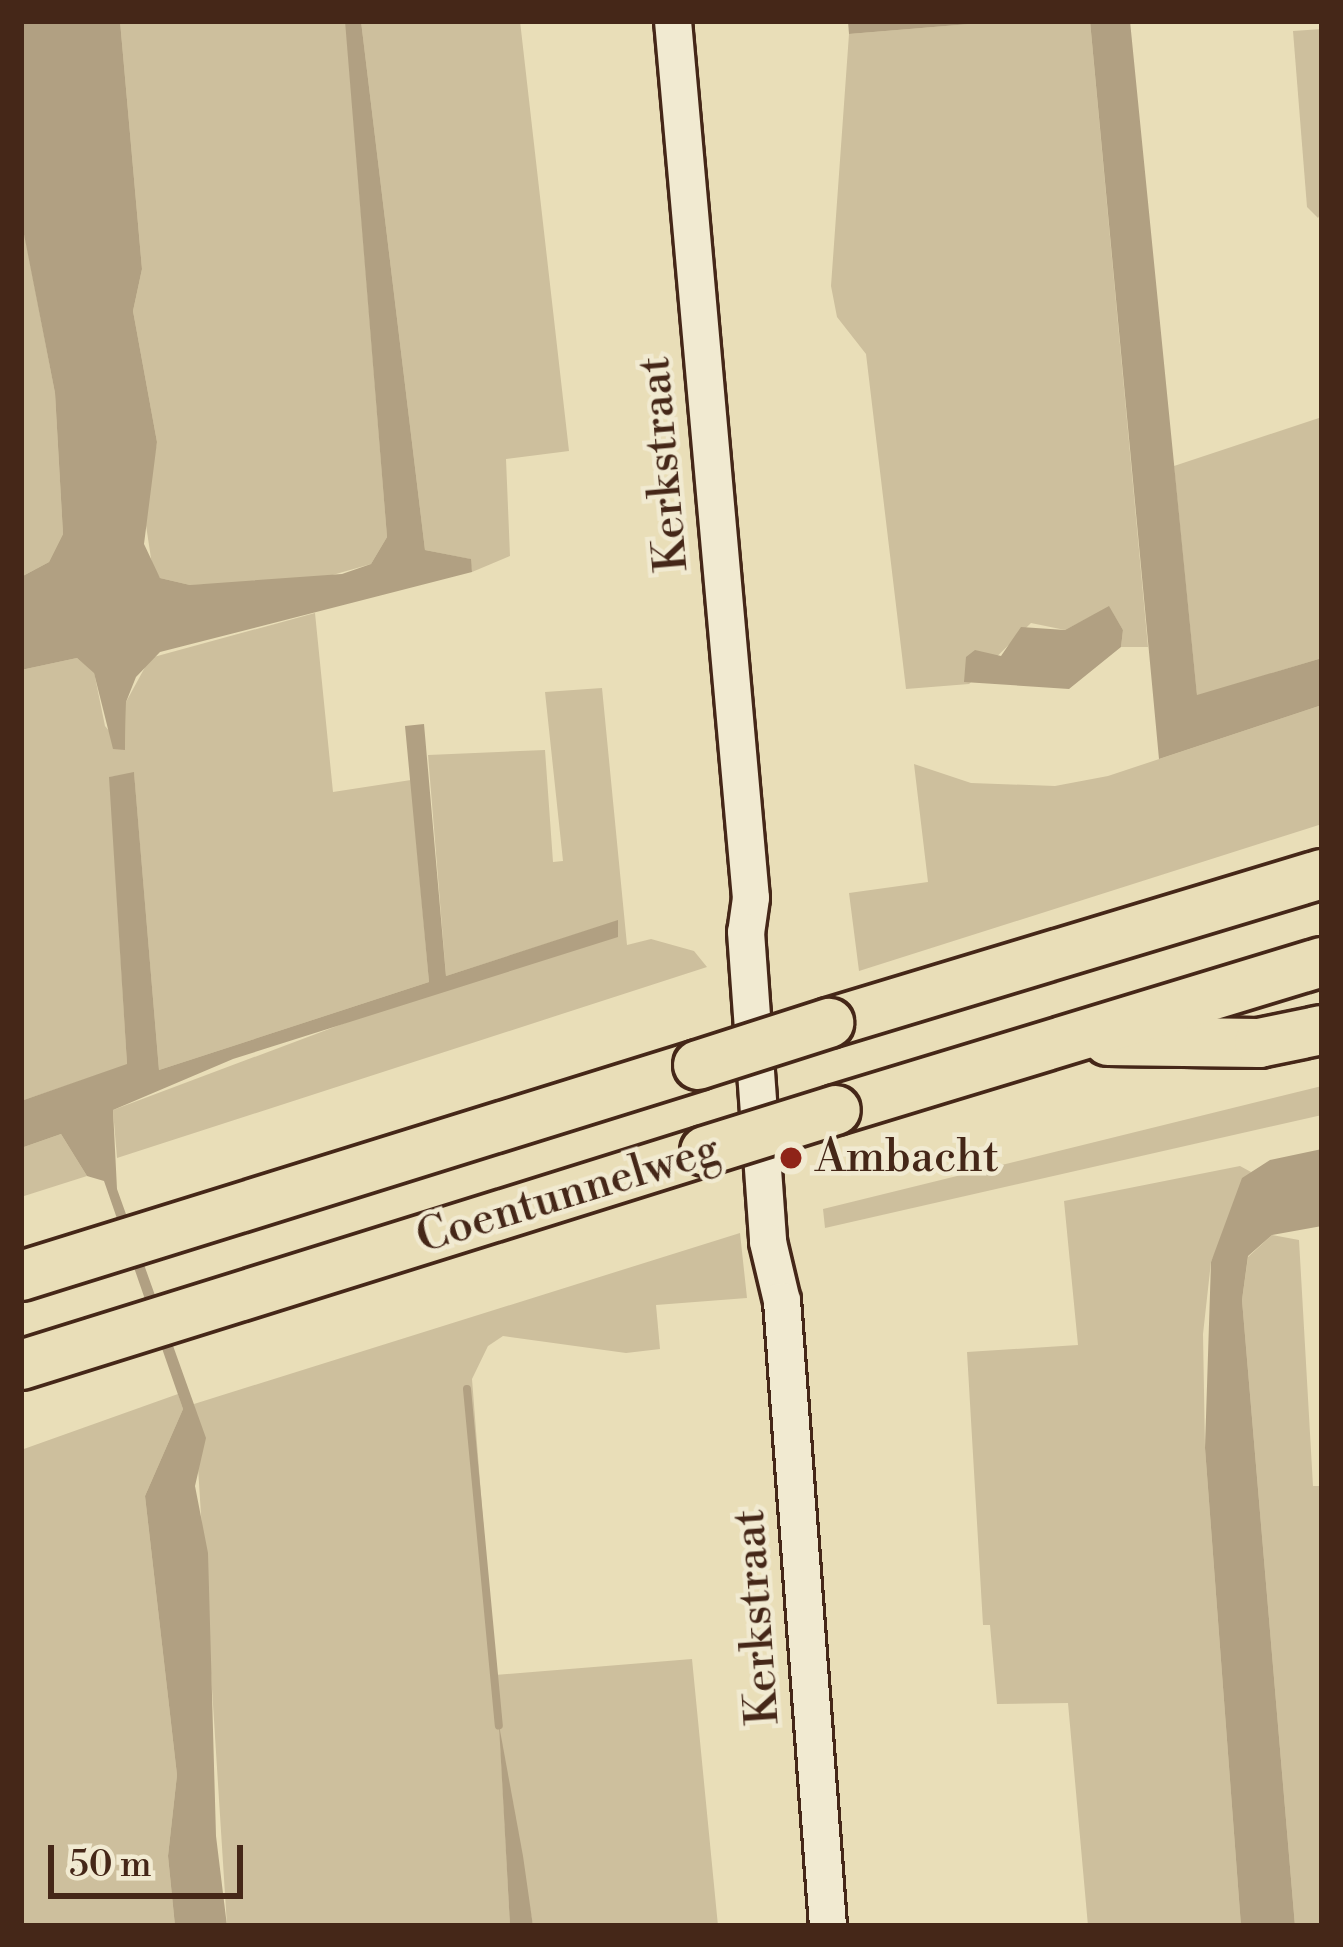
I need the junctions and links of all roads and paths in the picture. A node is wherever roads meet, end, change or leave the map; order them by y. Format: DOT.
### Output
graph roads {
  1 [pos="673,21"];
  2 [pos="1322,844"];
  3 [pos="1322,874"];
  4 [pos="1086,943"];
  5 [pos="1322,962"];
  6 [pos="1322,1030"];
  7 [pos="1061,1040"];
  8 [pos="21,1276"];
  9 [pos="21,1365"];
  10 [pos="828,1926"];
  1 -- 10 [label="street, Kerkstraat"];
  2 -- 4 [label="highway"];
  3 -- 4 [label="highway, Coentunnelweg"];
  4 -- 8 [label="highway, Coentunnelweg, bridge"];
  5 -- 7 [label="highway, Coentunnelweg"];
  6 -- 7 [label="highway"];
  7 -- 9 [label="highway, Coentunnelweg, bridge"];
}
